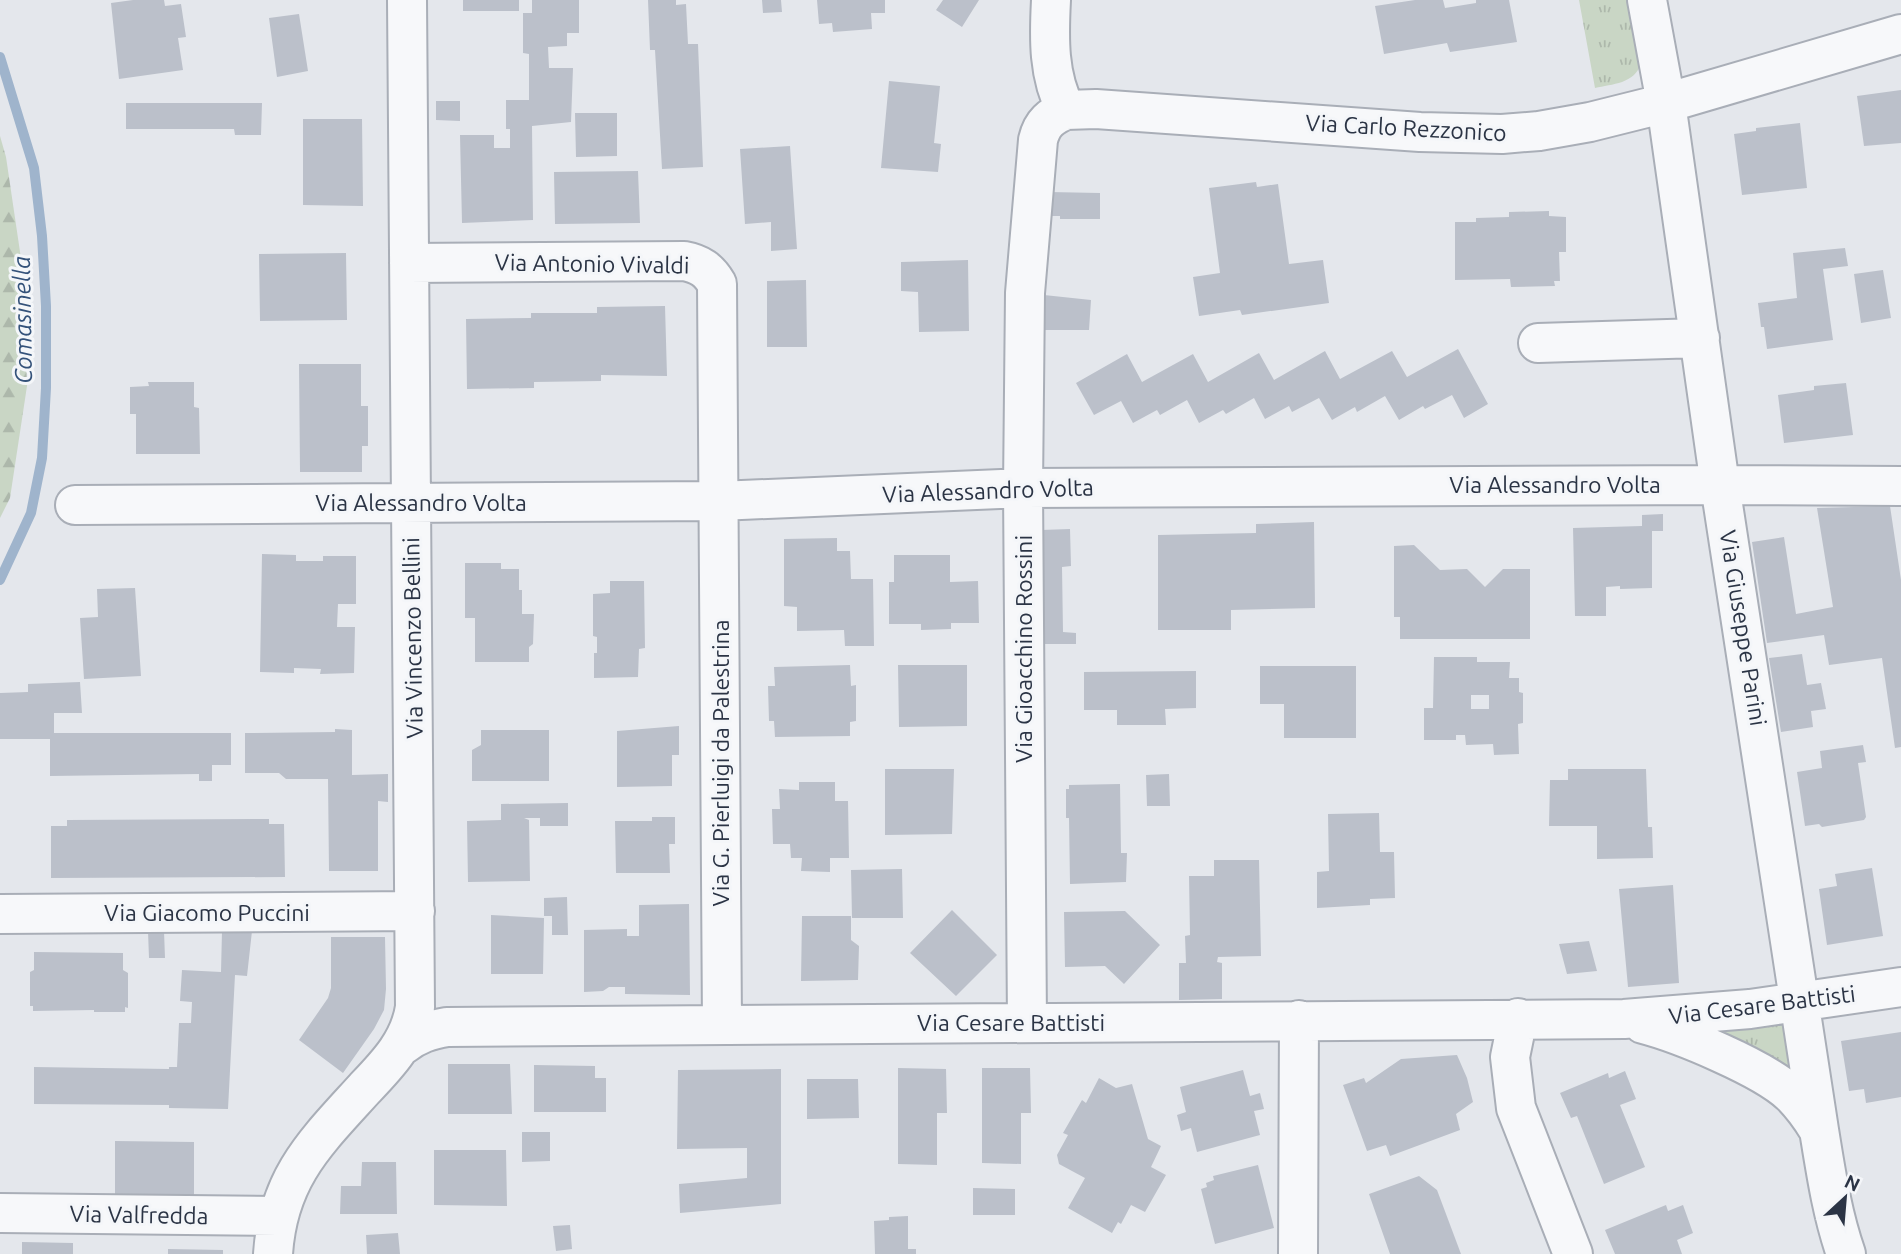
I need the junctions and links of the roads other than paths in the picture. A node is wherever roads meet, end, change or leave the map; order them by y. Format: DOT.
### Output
graph roads {
  1 [pos="407,0"];
  2 [pos="1051,0"];
  3 [pos="1647,0"];
  4 [pos="1901,34"];
  5 [pos="1666,103"];
  6 [pos="1066,110"];
  7 [pos="410,263"];
  8 [pos="1700,338"];
  9 [pos="1538,343"];
  10 [pos="1720,485"];
  11 [pos="1901,486"];
  12 [pos="1023,488"];
  13 [pos="719,501"];
  14 [pos="411,503"];
  15 [pos="75,505"];
  16 [pos="415,911"];
  17 [pos="0,914"];
  18 [pos="1901,987"];
  19 [pos="1801,1004"];
  20 [pos="1518,1018"];
  21 [pos="1299,1020"];
  22 [pos="1624,1020"];
  23 [pos="1027,1023"];
  24 [pos="722,1025"];
  25 [pos="407,1035"];
  26 [pos="1819,1130"];
  27 [pos="0,1213"];
  28 [pos="278,1216"];
  29 [pos="273,1254"];
  30 [pos="1298,1254"];
  31 [pos="1573,1254"];
  32 [pos="1846,1254"];
  1 -- 7 [label="street, Via Vincenzo Bellini"];
  2 -- 6 [label="street"];
  3 -- 5 [label="street, Via Giuseppe Parini"];
  4 -- 5 [label="street, Via Carlo Rezzonico"];
  5 -- 6 [label="street, Via Carlo Rezzonico"];
  5 -- 8 [label="street, Via Giuseppe Parini"];
  6 -- 12 [label="street, Via Gioacchino Rossini"];
  7 -- 13 [label="street, Via Antonio Vivaldi"];
  7 -- 14 [label="street, Via Vincenzo Bellini"];
  8 -- 9 [label="street"];
  8 -- 10 [label="street, Via Giuseppe Parini"];
  10 -- 11 [label="street, Via Alessandro Volta"];
  10 -- 12 [label="street, Via Alessandro Volta"];
  10 -- 19 [label="street, Via Giuseppe Parini"];
  12 -- 13 [label="street, Via Alessandro Volta"];
  12 -- 23 [label="street, Via Gioacchino Rossini"];
  13 -- 14 [label="street, Via Alessandro Volta"];
  13 -- 24 [label="street, Via G. Pierluigi da Palestrina"];
  14 -- 15 [label="street, Via Alessandro Volta"];
  14 -- 16 [label="street, Via Vincenzo Bellini"];
  16 -- 17 [label="street, Via Giacomo Puccini"];
  16 -- 25 [label="street, Via Vincenzo Bellini"];
  18 -- 19 [label="street, Via Cesare Battisti"];
  19 -- 22 [label="street, Via Cesare Battisti"];
  19 -- 26 [label="street, Via Giuseppe Parini"];
  20 -- 21 [label="street, Via Cesare Battisti"];
  20 -- 22 [label="street, Via Cesare Battisti"];
  20 -- 31 [label="street"];
  21 -- 23 [label="street, Via Cesare Battisti"];
  21 -- 30 [label="street"];
  22 -- 26 [label="street, Via Cesare Battisti"];
  23 -- 24 [label="street, Via Cesare Battisti"];
  24 -- 25 [label="street, Via Cesare Battisti"];
  25 -- 28 [label="street, Via Cesare Battisti"];
  26 -- 32 [label="street, Via Giuseppe Parini"];
  27 -- 28 [label="street, Via Valfredda"];
  28 -- 29 [label="street, Via Cesare Battisti"];
}
